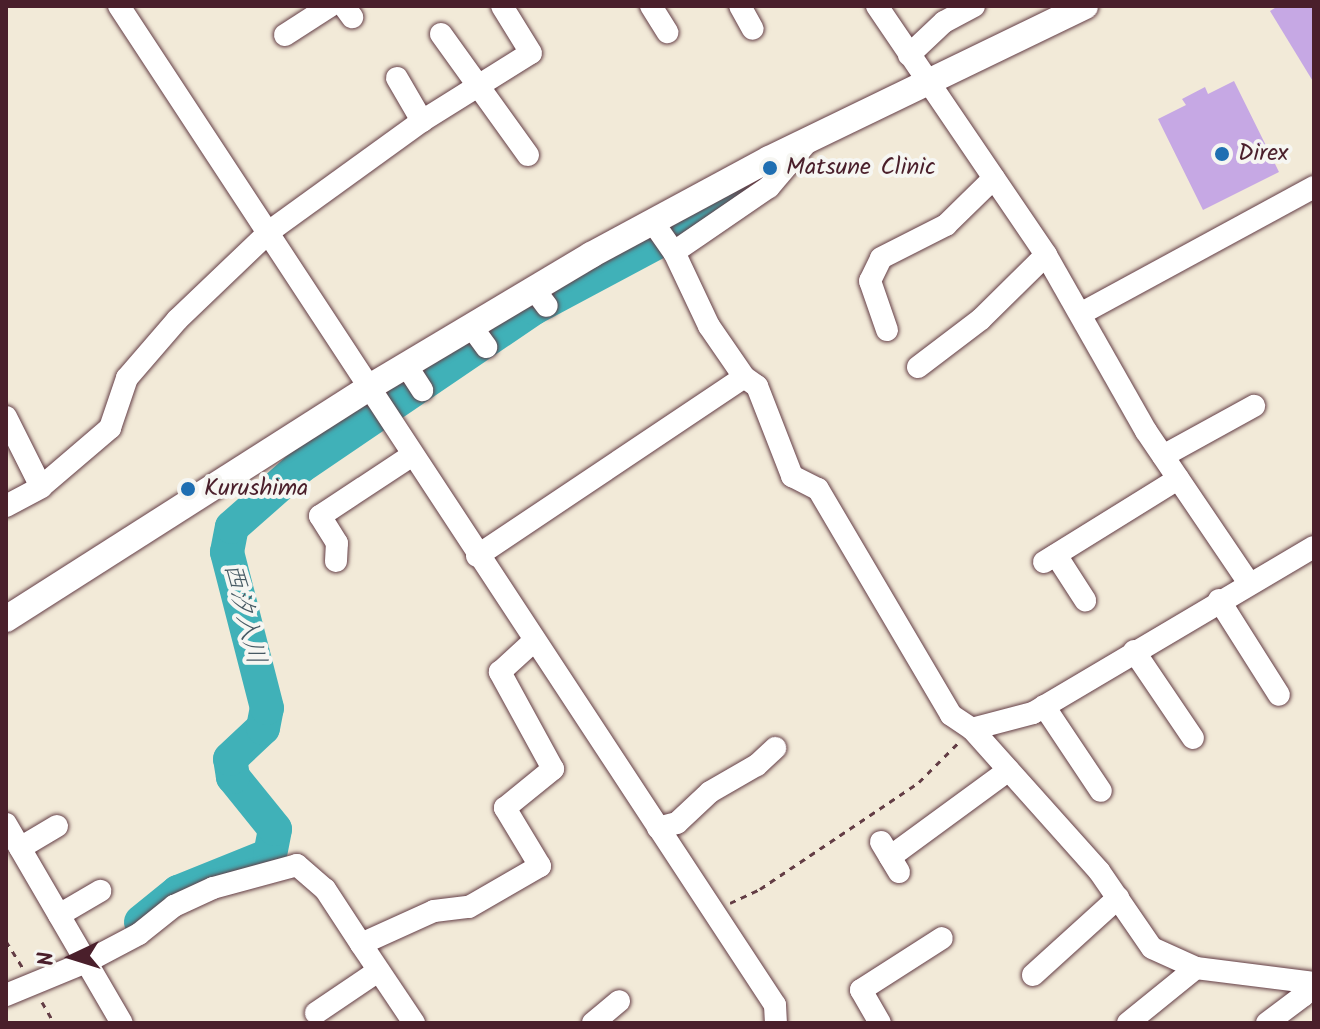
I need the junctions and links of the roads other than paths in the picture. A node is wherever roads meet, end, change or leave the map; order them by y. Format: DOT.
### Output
graph roads {
  1 [pos="119,6"];
  2 [pos="330,6"];
  3 [pos="502,6"];
  4 [pos="651,6"];
  5 [pos="740,6"];
  6 [pos="877,6"];
  7 [pos="974,6"];
  8 [pos="1085,6"];
  9 [pos="753,29"];
  10 [pos="667,32"];
  11 [pos="441,34"];
  12 [pos="285,35"];
  13 [pos="909,55"];
  14 [pos="397,78"];
  15 [pos="927,83"];
  16 [pos="475,88"];
  17 [pos="422,121"];
  18 [pos="810,138"];
  19 [pos="528,155"];
  20 [pos="994,178"];
  21 [pos="1314,187"];
  22 [pos="270,231"];
  23 [pos="663,237"];
  24 [pos="1046,255"];
  25 [pos="1082,313"];
  26 [pos="887,330"];
  27 [pos="918,367"];
  28 [pos="744,377"];
  29 [pos="377,403"];
  30 [pos="1254,406"];
  31 [pos="6,417"];
  32 [pos="411,456"];
  33 [pos="1163,456"];
  34 [pos="1178,479"];
  35 [pos="41,487"];
  36 [pos="6,506"];
  37 [pos="1314,547"];
  38 [pos="477,556"];
  39 [pos="336,561"];
  40 [pos="1249,583"];
  41 [pos="1085,600"];
  42 [pos="1219,600"];
  43 [pos="6,619"];
  44 [pos="534,641"];
  45 [pos="1134,651"];
  46 [pos="1279,695"];
  47 [pos="1044,706"];
  48 [pos="972,729"];
  49 [pos="1193,738"];
  50 [pos="775,748"];
  51 [pos="1009,770"];
  52 [pos="1101,791"];
  53 [pos="6,824"];
  54 [pos="57,826"];
  55 [pos="658,828"];
  56 [pos="20,848"];
  57 [pos="890,857"];
  58 [pos="100,891"];
  59 [pos="1118,898"];
  60 [pos="59,915"];
  61 [pos="942,938"];
  62 [pos="361,944"];
  63 [pos="83,957"];
  64 [pos="1196,968"];
  65 [pos="378,971"];
  66 [pos="1033,975"];
  67 [pos="1309,983"];
  68 [pos="6,995"];
  69 [pos="619,1001"];
  70 [pos="312,1020"];
  71 [pos="122,1023"];
  72 [pos="414,1023"];
  73 [pos="593,1023"];
  74 [pos="776,1023"];
  75 [pos="880,1023"];
  76 [pos="1128,1023"];
  77 [pos="1267,1023"];
  1 -- 22 [label="street"];
  2 -- 12 [label="street"];
  3 -- 16 [label="street"];
  4 -- 10 [label="street"];
  5 -- 9 [label="street"];
  6 -- 13 [label="street"];
  7 -- 13 [label="street"];
  8 -- 15 [label="street"];
  11 -- 16 [label="street"];
  13 -- 15 [label="street"];
  14 -- 17 [label="street"];
  15 -- 18 [label="street"];
  15 -- 20 [label="street"];
  16 -- 17 [label="street"];
  16 -- 19 [label="street"];
  17 -- 22 [label="street"];
  18 -- 23 [label="street"];
  18 -- 23 [label="street"];
  20 -- 24 [label="street"];
  20 -- 26 [label="street"];
  21 -- 25 [label="street"];
  22 -- 29 [label="street"];
  22 -- 35 [label="street"];
  23 -- 28 [label="street"];
  23 -- 29 [label="street"];
  24 -- 25 [label="street"];
  24 -- 27 [label="street"];
  25 -- 33 [label="street"];
  28 -- 38 [label="street"];
  28 -- 48 [label="street"];
  29 -- 32 [label="street"];
  29 -- 43 [label="street"];
  30 -- 33 [label="street"];
  31 -- 35 [label="street"];
  32 -- 38 [label="street"];
  32 -- 39 [label="street"];
  33 -- 34 [label="street"];
  34 -- 40 [label="street"];
  34 -- 41 [label="street"];
  35 -- 36 [label="street"];
  37 -- 40 [label="street"];
  38 -- 44 [label="street"];
  40 -- 42 [label="street"];
  42 -- 45 [label="street"];
  42 -- 46 [label="street"];
  44 -- 55 [label="street"];
  44 -- 62 [label="street"];
  45 -- 47 [label="street"];
  45 -- 49 [label="street"];
  47 -- 48 [label="street"];
  47 -- 52 [label="street"];
  48 -- 51 [label="street"];
  50 -- 55 [label="street"];
  51 -- 57 [label="street"];
  51 -- 59 [label="street"];
  53 -- 56 [label="street"];
  54 -- 56 [label="street"];
  55 -- 74 [label="street"];
  56 -- 60 [label="street"];
  58 -- 60 [label="street"];
  59 -- 64 [label="street"];
  59 -- 66 [label="street"];
  60 -- 63 [label="street"];
  61 -- 75 [label="street"];
  62 -- 63 [label="street"];
  62 -- 65 [label="street"];
  63 -- 68 [label="street"];
  63 -- 71 [label="street"];
  64 -- 67 [label="street"];
  64 -- 76 [label="street"];
  65 -- 70 [label="street"];
  65 -- 72 [label="street"];
  67 -- 77 [label="street"];
  69 -- 73 [label="street"];
}
